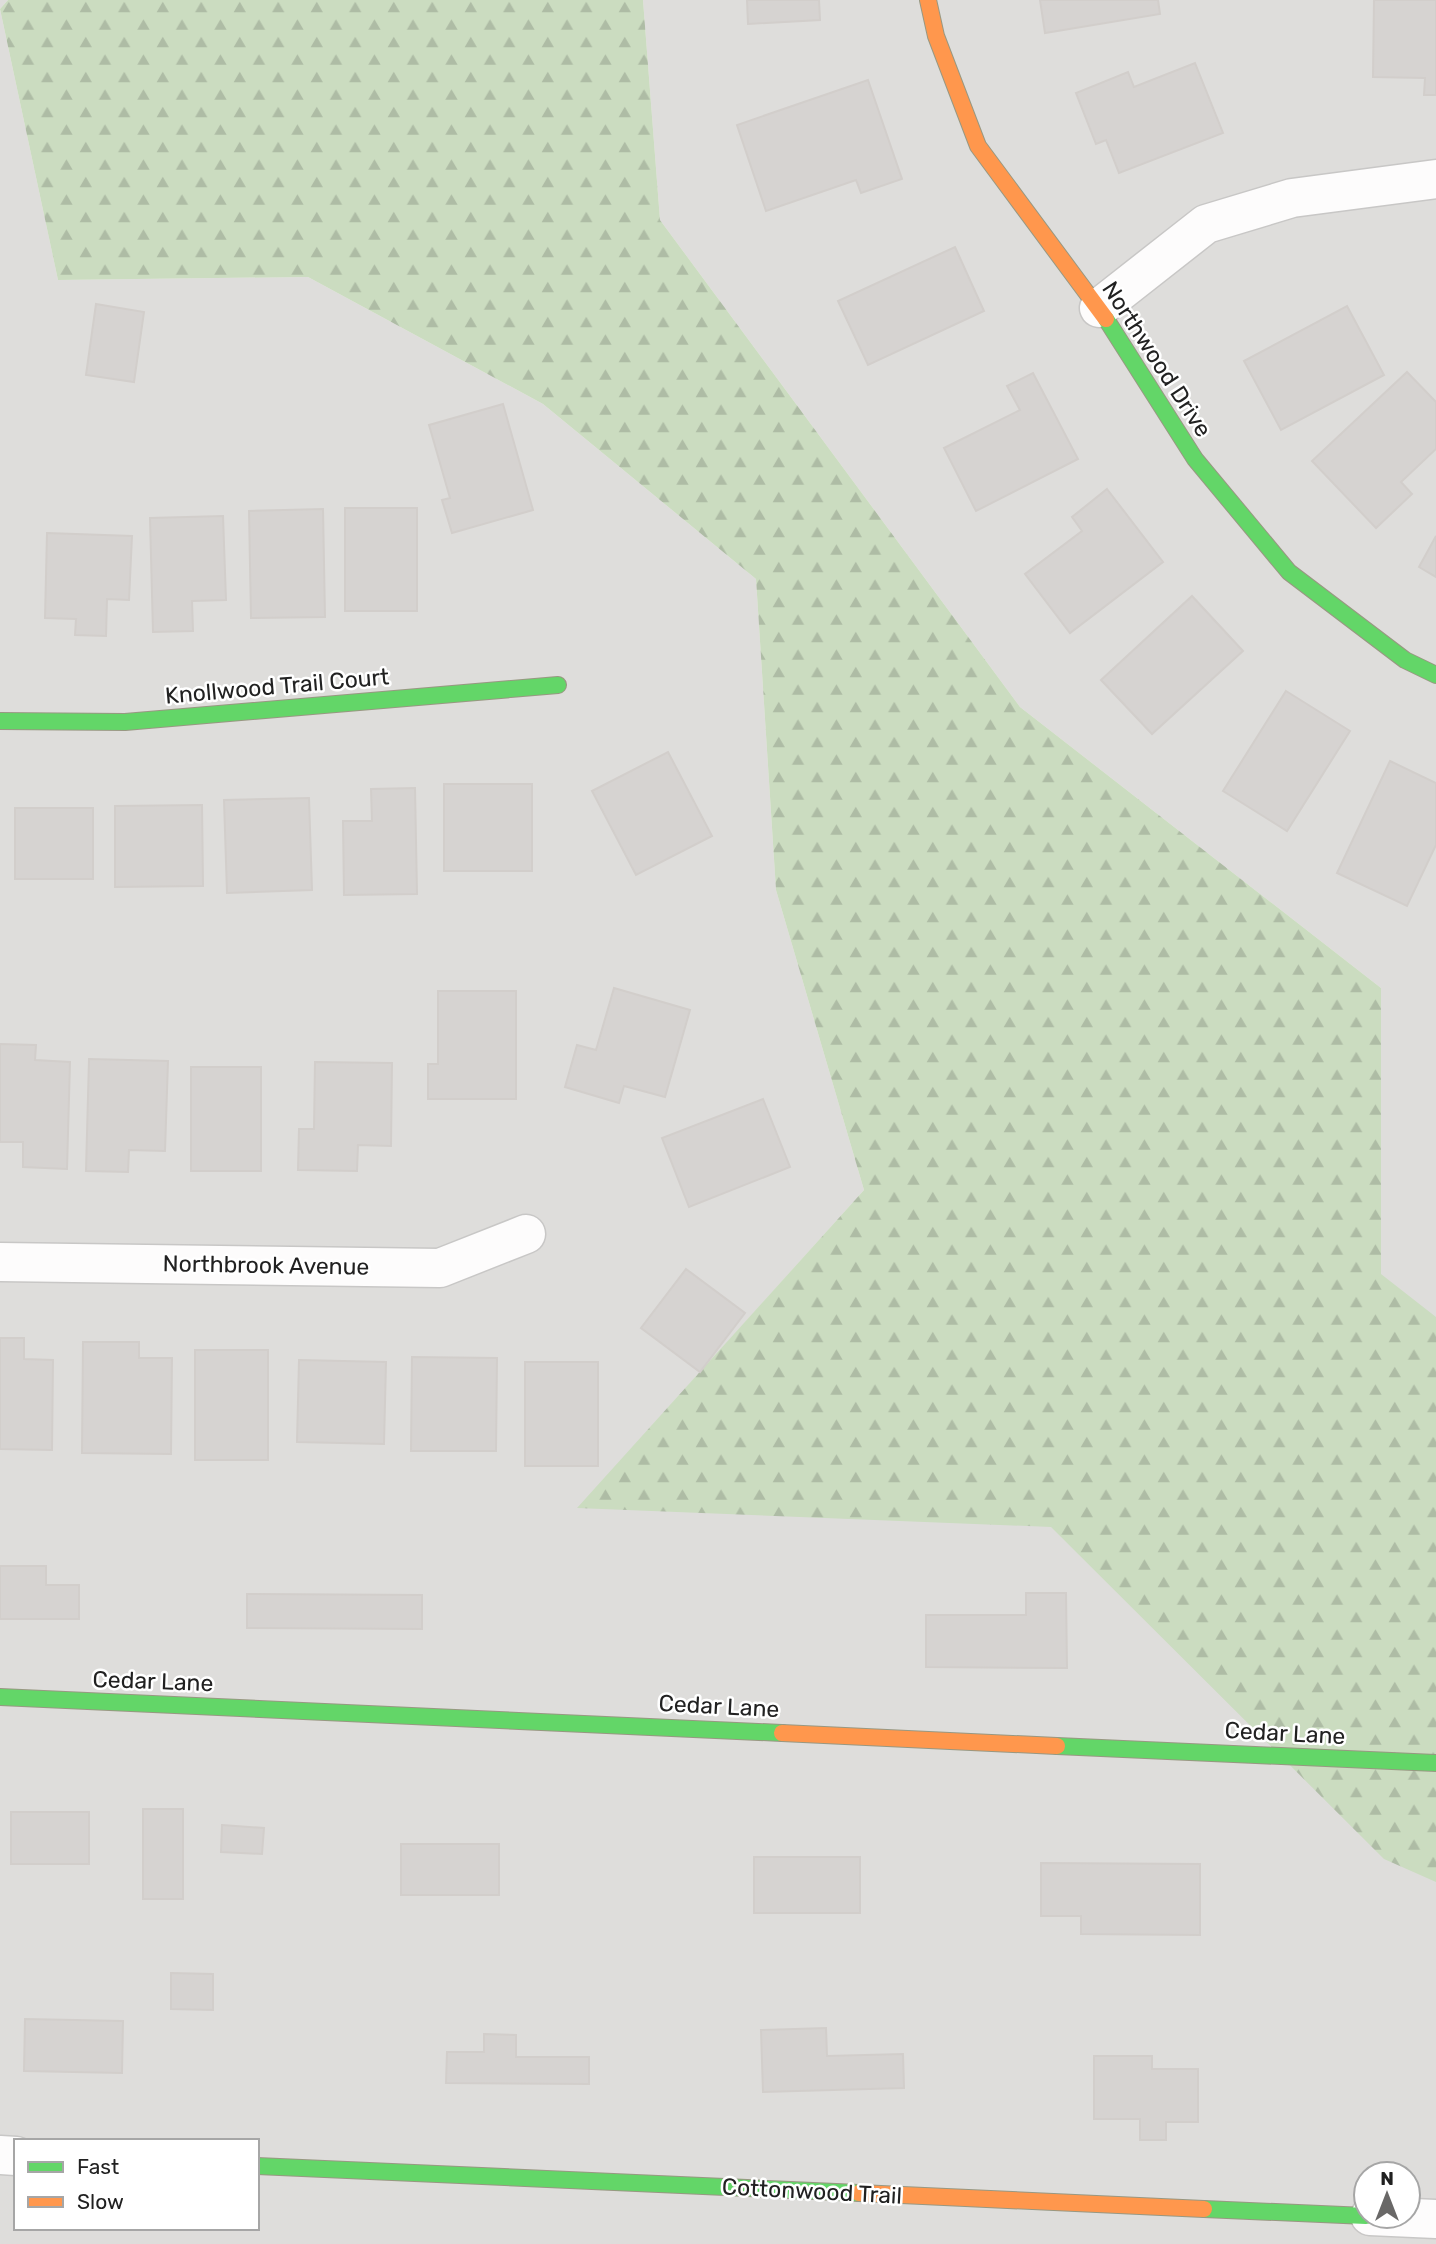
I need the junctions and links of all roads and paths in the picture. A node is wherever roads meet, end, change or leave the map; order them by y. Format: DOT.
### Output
graph roads {
  1 [pos="928,0"];
  2 [pos="1436,179"];
  3 [pos="1099,307"];
  4 [pos="1436,674"];
  5 [pos="558,685"];
  6 [pos="0,721"];
  7 [pos="526,1234"];
  8 [pos="0,1262"];
  9 [pos="0,1697"];
  10 [pos="1436,1763"];
  11 [pos="259,2166"];
  12 [pos="1352,2215"];
  1 -- 3 [label="street, Northwood Drive"];
  2 -- 3 [label="street"];
  3 -- 4 [label="street, Northwood Drive"];
  5 -- 6 [label="street, Knollwood Trail Court"];
  7 -- 8 [label="street, Northbrook Avenue"];
  9 -- 10 [label="street, Cedar Lane"];
  11 -- 12 [label="street, Cottonwood Trail"];
}
